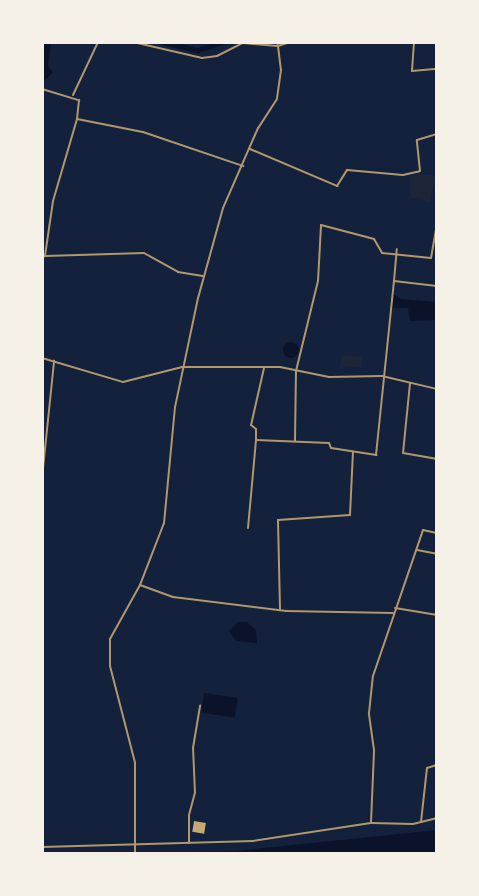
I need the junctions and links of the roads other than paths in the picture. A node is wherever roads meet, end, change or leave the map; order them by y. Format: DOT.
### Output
graph roads {
  1 [pos="98,42"];
  2 [pos="133,42"];
  3 [pos="195,42"];
  4 [pos="212,42"];
  5 [pos="290,42"];
  6 [pos="414,42"];
  7 [pos="147,44"];
  8 [pos="277,44"];
  9 [pos="437,69"];
  10 [pos="42,89"];
  11 [pos="73,95"];
  12 [pos="77,119"];
  13 [pos="437,134"];
  14 [pos="250,149"];
  15 [pos="243,166"];
  16 [pos="437,224"];
  17 [pos="398,249"];
  18 [pos="44,256"];
  19 [pos="396,256"];
  20 [pos="204,276"];
  21 [pos="394,281"];
  22 [pos="437,286"];
  23 [pos="42,358"];
  24 [pos="54,361"];
  25 [pos="182,367"];
  26 [pos="264,368"];
  27 [pos="296,371"];
  28 [pos="382,376"];
  29 [pos="410,383"];
  30 [pos="437,389"];
  31 [pos="256,440"];
  32 [pos="295,442"];
  33 [pos="353,452"];
  34 [pos="437,459"];
  35 [pos="42,478"];
  36 [pos="248,528"];
  37 [pos="437,533"];
  38 [pos="417,550"];
  39 [pos="437,554"];
  40 [pos="140,585"];
  41 [pos="280,609"];
  42 [pos="395,609"];
  43 [pos="393,613"];
  44 [pos="437,615"];
  45 [pos="200,706"];
  46 [pos="437,765"];
  47 [pos="437,819"];
  48 [pos="421,822"];
  49 [pos="370,823"];
  50 [pos="189,843"];
  51 [pos="135,844"];
  52 [pos="42,847"];
  53 [pos="135,853"];
  1 -- 11 [label="street"];
  2 -- 7 [label="street"];
  3 -- 4 [label="street"];
  5 -- 8 [label="street"];
  6 -- 9 [label="street"];
  7 -- 8 [label="street"];
  8 -- 14 [label="street"];
  10 -- 11 [label="street"];
  11 -- 12 [label="street"];
  12 -- 15 [label="street"];
  12 -- 18 [label="street"];
  13 -- 14 [label="street"];
  14 -- 15 [label="street"];
  15 -- 20 [label="street"];
  16 -- 19 [label="street"];
  17 -- 19 [label="street"];
  18 -- 20 [label="street"];
  19 -- 21 [label="street"];
  19 -- 27 [label="street"];
  20 -- 25 [label="street"];
  21 -- 22 [label="street"];
  21 -- 28 [label="street"];
  23 -- 24 [label="street"];
  24 -- 25 [label="street"];
  24 -- 35 [label="street"];
  25 -- 26 [label="street"];
  25 -- 40 [label="street"];
  26 -- 27 [label="street"];
  26 -- 31 [label="street"];
  27 -- 28 [label="street"];
  27 -- 32 [label="street"];
  28 -- 29 [label="street"];
  28 -- 33 [label="street"];
  29 -- 30 [label="street"];
  29 -- 34 [label="street"];
  31 -- 32 [label="street"];
  31 -- 36 [label="street"];
  32 -- 33 [label="street"];
  33 -- 41 [label="street"];
  37 -- 38 [label="street"];
  38 -- 39 [label="street"];
  38 -- 42 [label="street"];
  40 -- 41 [label="street"];
  40 -- 51 [label="street"];
  41 -- 43 [label="street"];
  42 -- 43 [label="street"];
  42 -- 44 [label="street"];
  43 -- 49 [label="street"];
  45 -- 50 [label="street"];
  46 -- 48 [label="street"];
  47 -- 48 [label="street"];
  48 -- 49 [label="street"];
  49 -- 50 [label="street"];
  50 -- 51 [label="street"];
  51 -- 52 [label="street"];
  51 -- 53 [label="street"];
}
